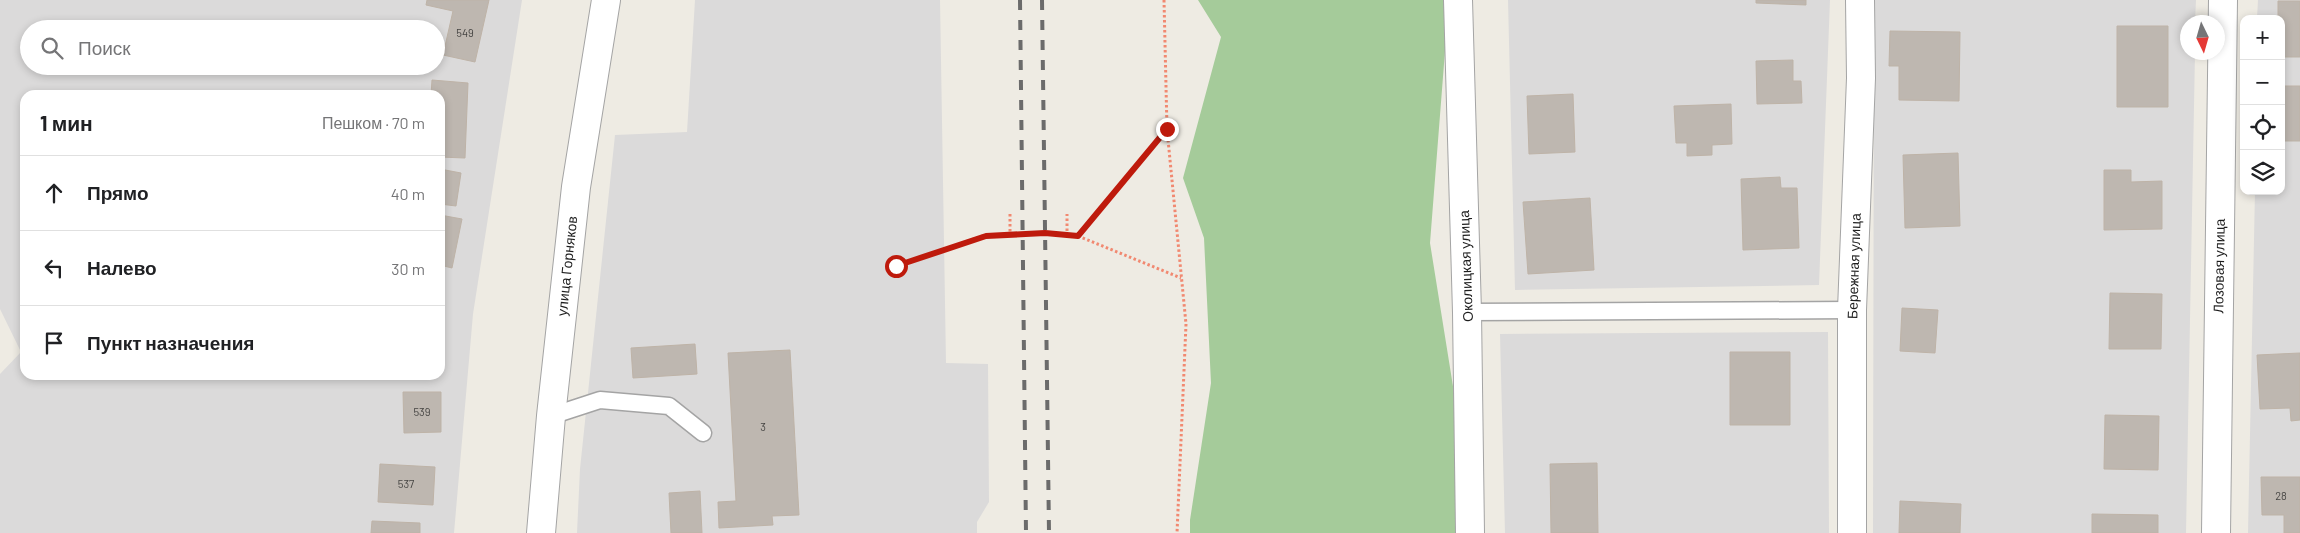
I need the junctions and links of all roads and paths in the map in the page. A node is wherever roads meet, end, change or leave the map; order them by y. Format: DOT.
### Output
graph roads {
  1 [pos="606,0"];
  2 [pos="1164,0"];
  3 [pos="1458,0"];
  4 [pos="1860,0"];
  5 [pos="2223,0"];
  6 [pos="1167,129"];
  7 [pos="1010,214"];
  8 [pos="1068,214"];
  9 [pos="1010,236"];
  10 [pos="1067,236"];
  11 [pos="1078,236"];
  12 [pos="896,266"];
  13 [pos="1182,279"];
  14 [pos="1852,310"];
  15 [pos="1467,312"];
  16 [pos="551,416"];
  17 [pos="703,433"];
  18 [pos="541,533"];
  19 [pos="1176,533"];
  20 [pos="1470,533"];
  21 [pos="1852,533"];
  22 [pos="2216,533"];
  1 -- 16 [label="street, улица Горняков"];
  2 -- 6 [label="path"];
  3 -- 15 [label="street, Околицкая улица"];
  4 -- 14 [label="street, Бережная улица"];
  5 -- 22 [label="street, Лозовая улица"];
  6 -- 11 [label="path"];
  6 -- 13 [label="path"];
  7 -- 9 [label="path"];
  8 -- 10 [label="path"];
  9 -- 10 [label="path"];
  9 -- 12 [label="path"];
  10 -- 11 [label="path"];
  11 -- 13 [label="path"];
  13 -- 19 [label="path"];
  14 -- 15 [label="lane"];
  14 -- 21 [label="street, Бережная улица"];
  15 -- 20 [label="street, Околицкая улица"];
  16 -- 17 [label="lane"];
  16 -- 18 [label="street, улица Горняков"];
}
